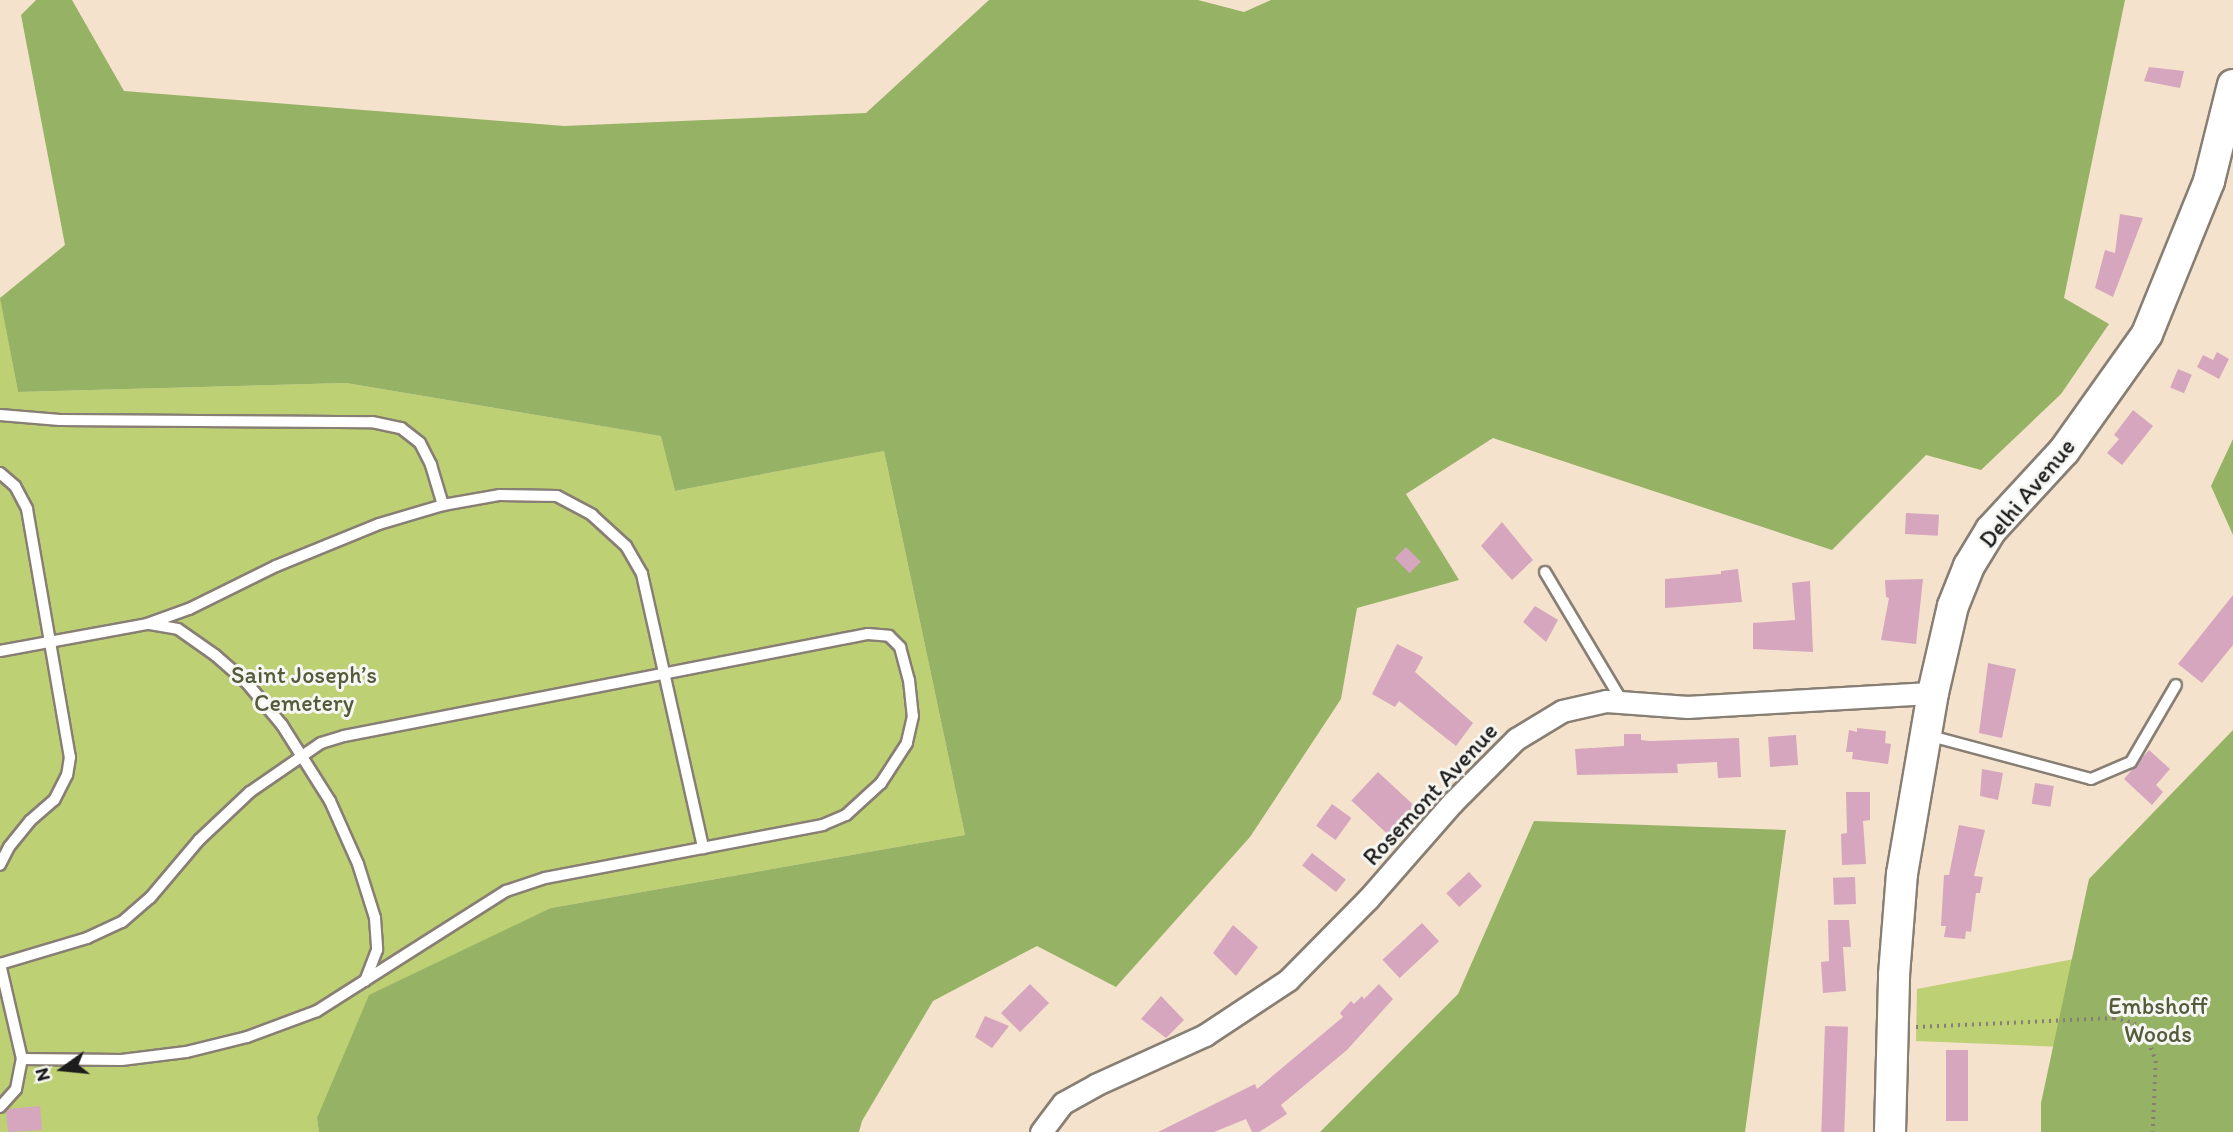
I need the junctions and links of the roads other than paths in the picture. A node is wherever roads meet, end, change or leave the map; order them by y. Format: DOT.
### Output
graph roads {
  1 [pos="2233,85"];
  2 [pos="0,415"];
  3 [pos="0,473"];
  4 [pos="443,505"];
  5 [pos="1545,572"];
  6 [pos="147,624"];
  7 [pos="50,642"];
  8 [pos="0,651"];
  9 [pos="666,673"];
  10 [pos="2176,685"];
  11 [pos="1933,693"];
  12 [pos="1622,701"];
  13 [pos="1927,734"];
  14 [pos="302,756"];
  15 [pos="703,848"];
  16 [pos="0,865"];
  17 [pos="365,981"];
  18 [pos="22,1059"];
  19 [pos="0,1107"];
  20 [pos="1041,1132"];
  21 [pos="1891,1132"];
  1 -- 11 [label="street, Delhi Avenue"];
  2 -- 4 [label="lane"];
  3 -- 7 [label="lane"];
  4 -- 6 [label="lane"];
  4 -- 9 [label="lane"];
  5 -- 12 [label="lane"];
  6 -- 7 [label="lane"];
  6 -- 14 [label="lane"];
  7 -- 8 [label="lane"];
  7 -- 16 [label="lane"];
  9 -- 14 [label="lane"];
  9 -- 15 [label="lane"];
  9 -- 15 [label="lane"];
  10 -- 13 [label="lane"];
  11 -- 12 [label="street, Rosemont Avenue"];
  11 -- 13 [label="street, Delhi Avenue"];
  12 -- 20 [label="street, Rosemont Avenue"];
  13 -- 21 [label="street, Delhi Avenue"];
  14 -- 17 [label="lane"];
  14 -- 18 [label="lane"];
  15 -- 17 [label="lane"];
  17 -- 18 [label="lane"];
  18 -- 19 [label="lane"];
}
